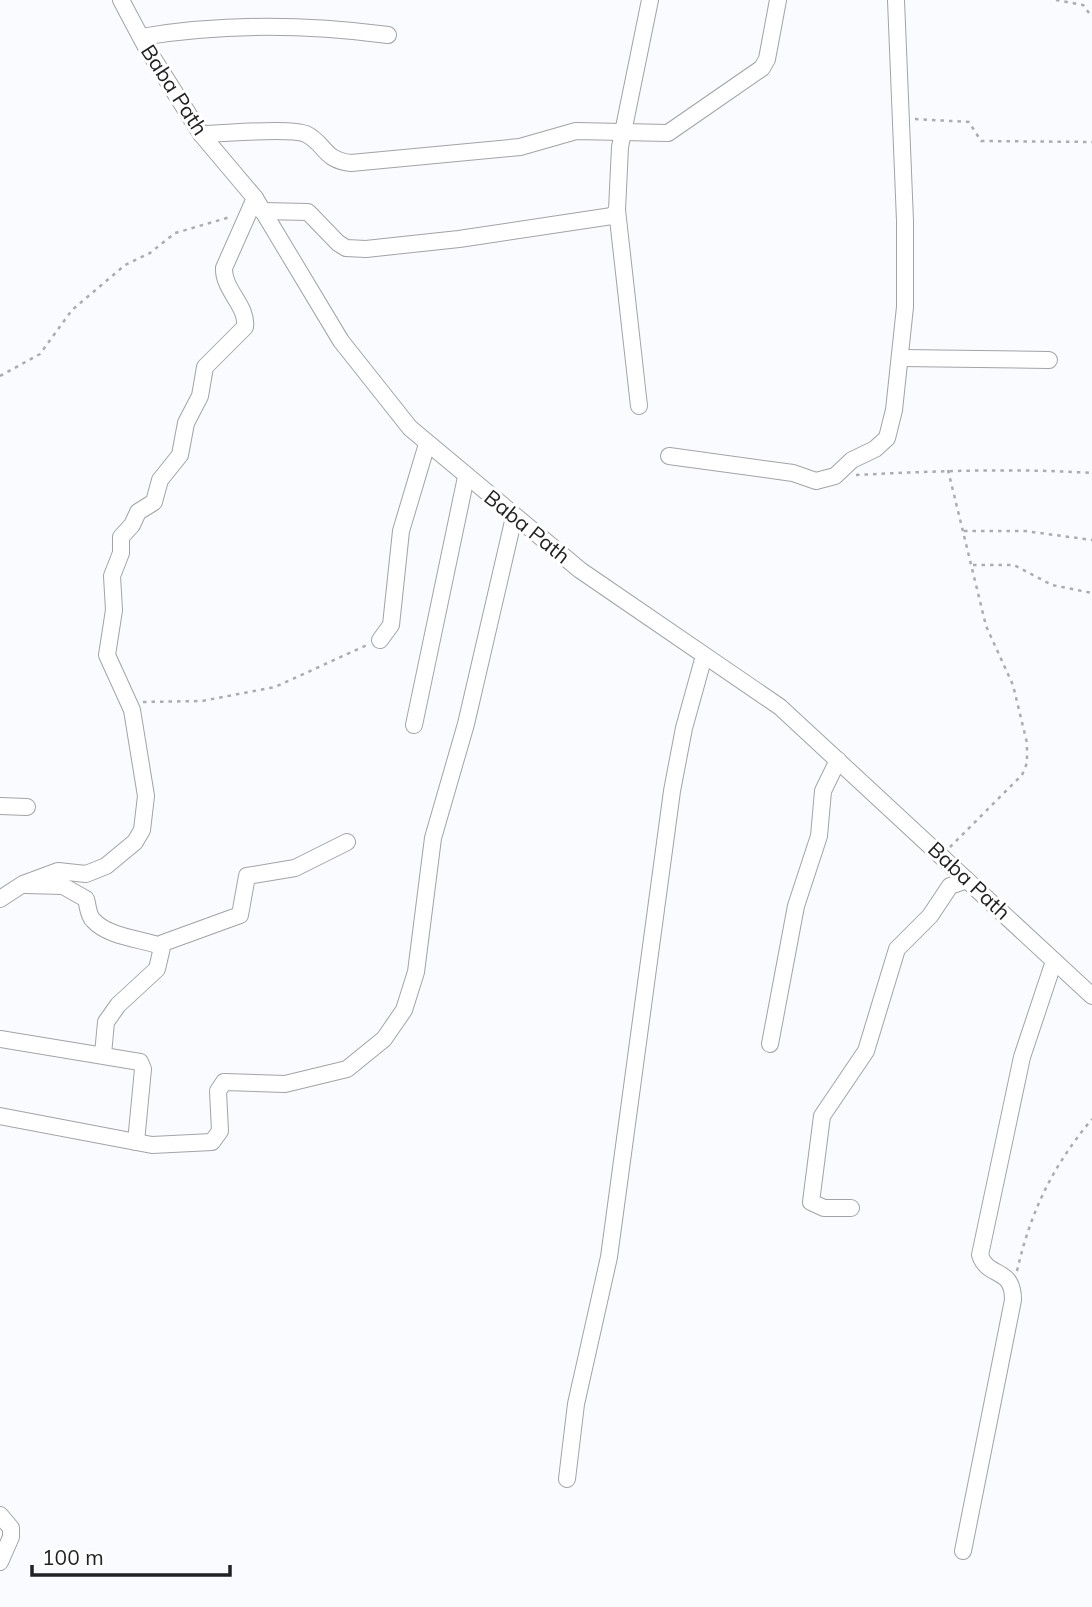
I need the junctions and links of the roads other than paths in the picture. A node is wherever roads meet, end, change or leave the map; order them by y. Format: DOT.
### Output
graph roads {
  1 [pos="121,0"];
  2 [pos="650,0"];
  3 [pos="778,0"];
  4 [pos="895,0"];
  5 [pos="388,36"];
  6 [pos="141,37"];
  7 [pos="623,132"];
  8 [pos="201,134"];
  9 [pos="255,207"];
  10 [pos="617,210"];
  11 [pos="901,358"];
  12 [pos="1049,360"];
  13 [pos="639,406"];
  14 [pos="427,444"];
  15 [pos="670,456"];
  16 [pos="466,477"];
  17 [pos="513,517"];
  18 [pos="380,640"];
  19 [pos="704,656"];
  20 [pos="414,725"];
  21 [pos="838,760"];
  22 [pos="0,806"];
  23 [pos="27,807"];
  24 [pos="347,842"];
  25 [pos="967,880"];
  26 [pos="20,885"];
  27 [pos="0,899"];
  28 [pos="161,946"];
  29 [pos="1050,956"];
  30 [pos="1092,996"];
  31 [pos="0,1039"];
  32 [pos="770,1044"];
  33 [pos="103,1054"];
  34 [pos="0,1116"];
  35 [pos="136,1142"];
  36 [pos="851,1208"];
  37 [pos="567,1479"];
  38 [pos="0,1515"];
  39 [pos="962,1551"];
  40 [pos="0,1562"];
  1 -- 6 [label="street, Baba Path"];
  2 -- 7 [label="street"];
  3 -- 7 [label="street"];
  4 -- 11 [label="street"];
  5 -- 6 [label="street"];
  6 -- 8 [label="street, Baba Path"];
  7 -- 8 [label="street"];
  7 -- 10 [label="street"];
  8 -- 9 [label="street, Baba Path"];
  9 -- 10 [label="street"];
  9 -- 14 [label="street, Baba Path"];
  9 -- 26 [label="street"];
  10 -- 13 [label="street"];
  11 -- 12 [label="street"];
  11 -- 15 [label="street"];
  14 -- 16 [label="street, Baba Path"];
  14 -- 18 [label="street"];
  16 -- 17 [label="street, Baba Path"];
  16 -- 20 [label="street"];
  17 -- 19 [label="street, Baba Path"];
  17 -- 35 [label="street"];
  19 -- 21 [label="street, Baba Path"];
  19 -- 37 [label="street"];
  21 -- 25 [label="street, Baba Path"];
  21 -- 32 [label="street"];
  22 -- 23 [label="street"];
  24 -- 28 [label="street"];
  25 -- 29 [label="street, Baba Path"];
  25 -- 36 [label="street"];
  26 -- 27 [label="street"];
  26 -- 28 [label="street"];
  28 -- 33 [label="street"];
  29 -- 30 [label="street, Baba Path"];
  29 -- 39 [label="street"];
  31 -- 33 [label="street"];
  33 -- 35 [label="street"];
  34 -- 35 [label="street"];
  38 -- 40 [label="street"];
}
